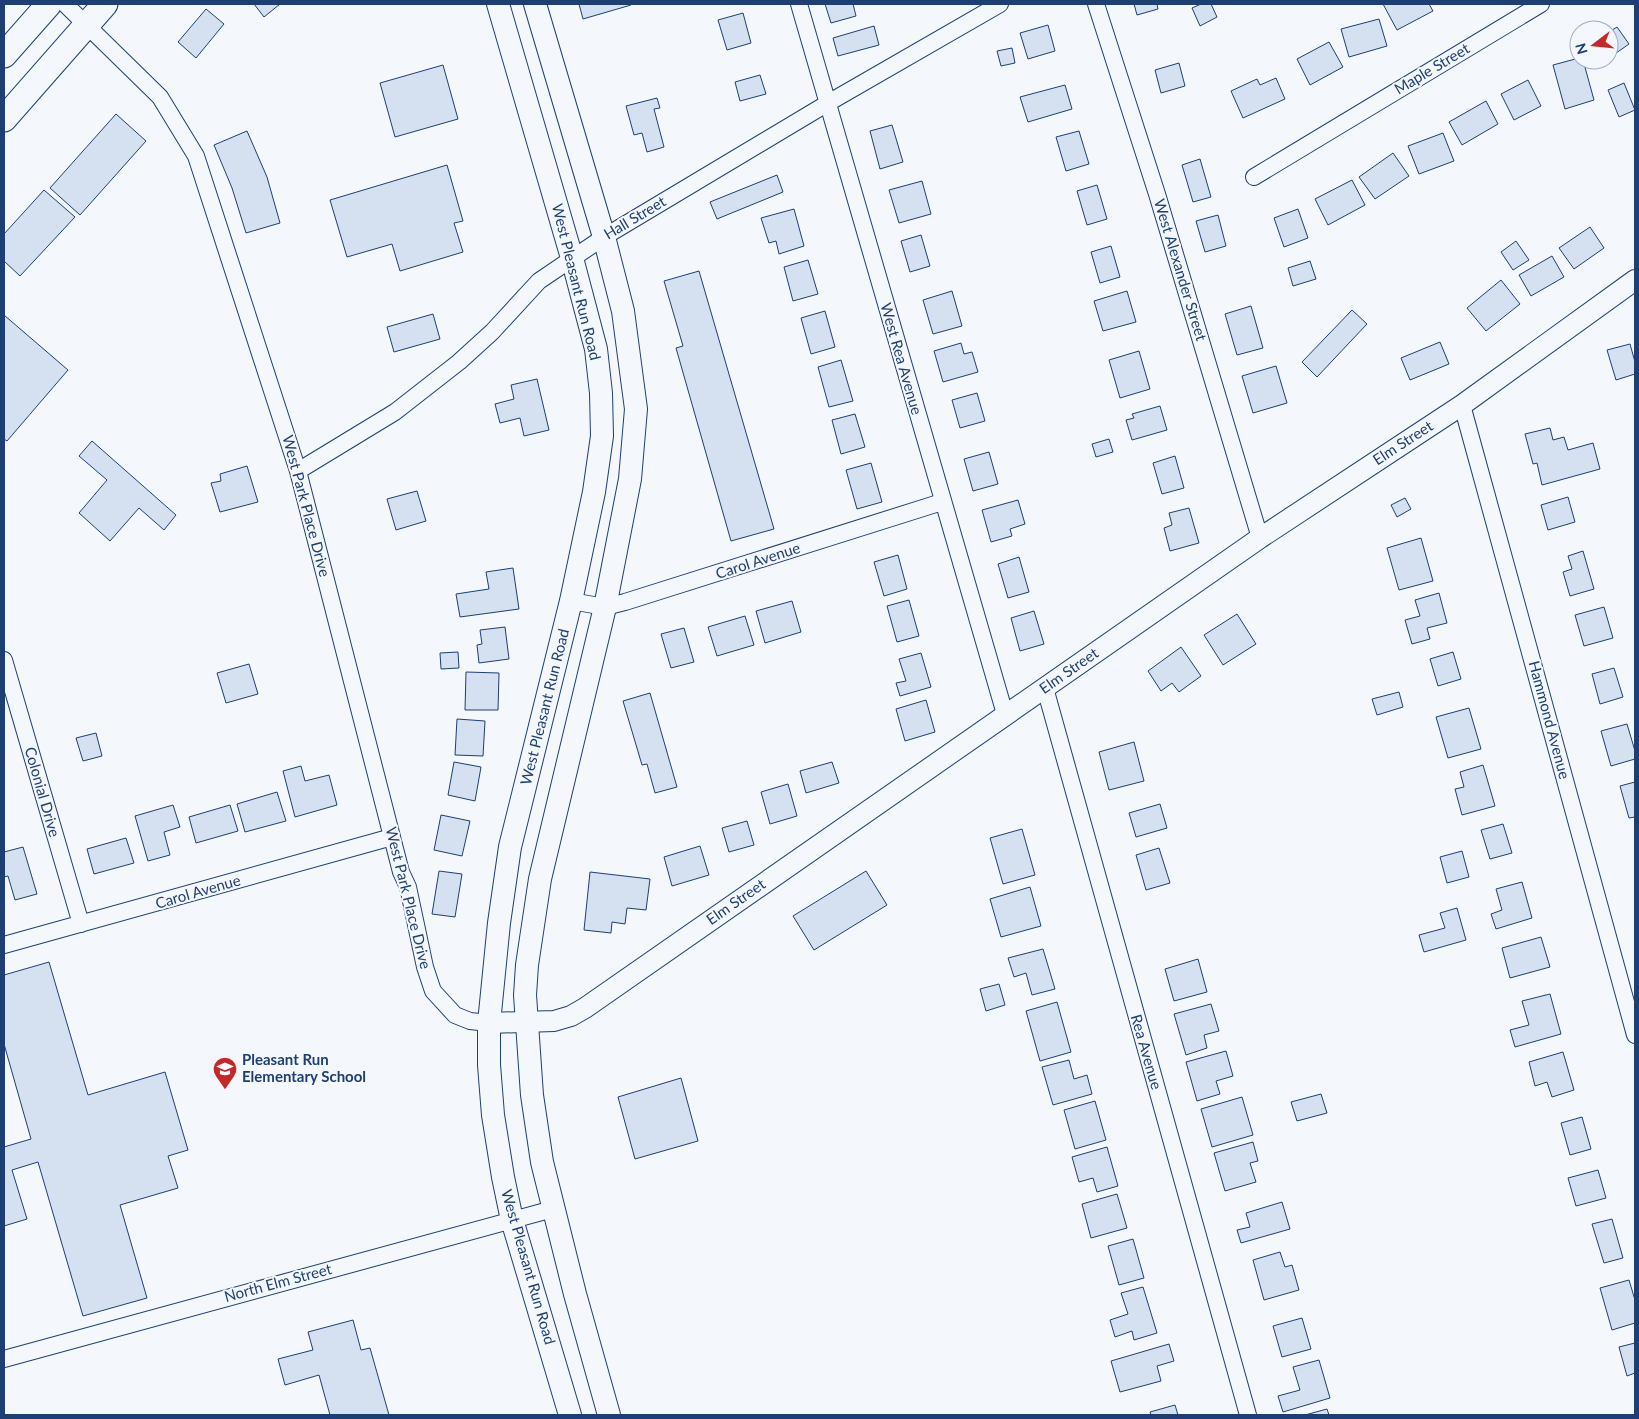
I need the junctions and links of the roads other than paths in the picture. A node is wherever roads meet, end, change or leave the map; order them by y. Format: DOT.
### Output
graph roads {
  1 [pos="50,4"];
  2 [pos="65,4"];
  3 [pos="105,4"];
  4 [pos="498,4"];
  5 [pos="536,4"];
  6 [pos="799,4"];
  7 [pos="1000,4"];
  8 [pos="1096,4"];
  9 [pos="1541,4"];
  10 [pos="86,25"];
  11 [pos="4,55"];
  12 [pos="828,103"];
  13 [pos="4,119"];
  14 [pos="1254,177"];
  15 [pos="604,237"];
  16 [pos="572,258"];
  17 [pos="1635,280"];
  18 [pos="1462,404"];
  19 [pos="298,471"];
  20 [pos="942,502"];
  21 [pos="1260,538"];
  22 [pos="571,601"];
  23 [pos="605,607"];
  24 [pos="4,660"];
  25 [pos="1045,688"];
  26 [pos="1005,714"];
  27 [pos="392,837"];
  28 [pos="81,924"];
  29 [pos="4,946"];
  30 [pos="526,1022"];
  31 [pos="489,1023"];
  32 [pos="1635,1035"];
  33 [pos="553,1209"];
  34 [pos="512,1220"];
  35 [pos="4,1358"];
  36 [pos="570,1415"];
  37 [pos="609,1415"];
  38 [pos="1248,1415"];
  1 -- 11 [label="main road"];
  2 -- 10 [label="street, West Park Place Drive"];
  3 -- 10 [label="main road"];
  4 -- 16 [label="main road, West Pleasant Run Road"];
  5 -- 15 [label="main road"];
  6 -- 12 [label="street, West Rea Avenue"];
  7 -- 12 [label="street, Hall Street"];
  8 -- 21 [label="street, West Alexander Street"];
  9 -- 14 [label="street, Maple Street"];
  10 -- 13 [label="main road"];
  10 -- 19 [label="street, West Park Place Drive"];
  12 -- 15 [label="street, Hall Street"];
  12 -- 20 [label="street, West Rea Avenue"];
  15 -- 16 [label="street, Hall Street"];
  15 -- 23 [label="main road"];
  16 -- 19 [label="street, Hall Street"];
  16 -- 22 [label="main road, West Pleasant Run Road"];
  17 -- 18 [label="street, Elm Street"];
  18 -- 21 [label="street, Elm Street"];
  18 -- 32 [label="street, Hammond Avenue"];
  19 -- 27 [label="street, West Park Place Drive"];
  20 -- 23 [label="street, Carol Avenue"];
  20 -- 26 [label="street, West Rea Avenue"];
  21 -- 25 [label="street, Elm Street"];
  22 -- 23 [label="street, Carol Avenue"];
  22 -- 31 [label="main road, West Pleasant Run Road"];
  23 -- 30 [label="main road"];
  24 -- 28 [label="street, Colonial Drive"];
  25 -- 26 [label="street, Elm Street"];
  25 -- 38 [label="street, Rea Avenue"];
  26 -- 30 [label="street, Elm Street"];
  27 -- 28 [label="street, Carol Avenue"];
  27 -- 31 [label="street, West Park Place Drive"];
  28 -- 29 [label="street, Carol Avenue"];
  30 -- 31 [label="street, Elm Street"];
  30 -- 33 [label="main road"];
  31 -- 34 [label="main road, West Pleasant Run Road"];
  33 -- 34 [label="street, North Elm Street"];
  33 -- 37 [label="main road"];
  34 -- 35 [label="street, North Elm Street"];
  34 -- 36 [label="main road, West Pleasant Run Road"];
}
